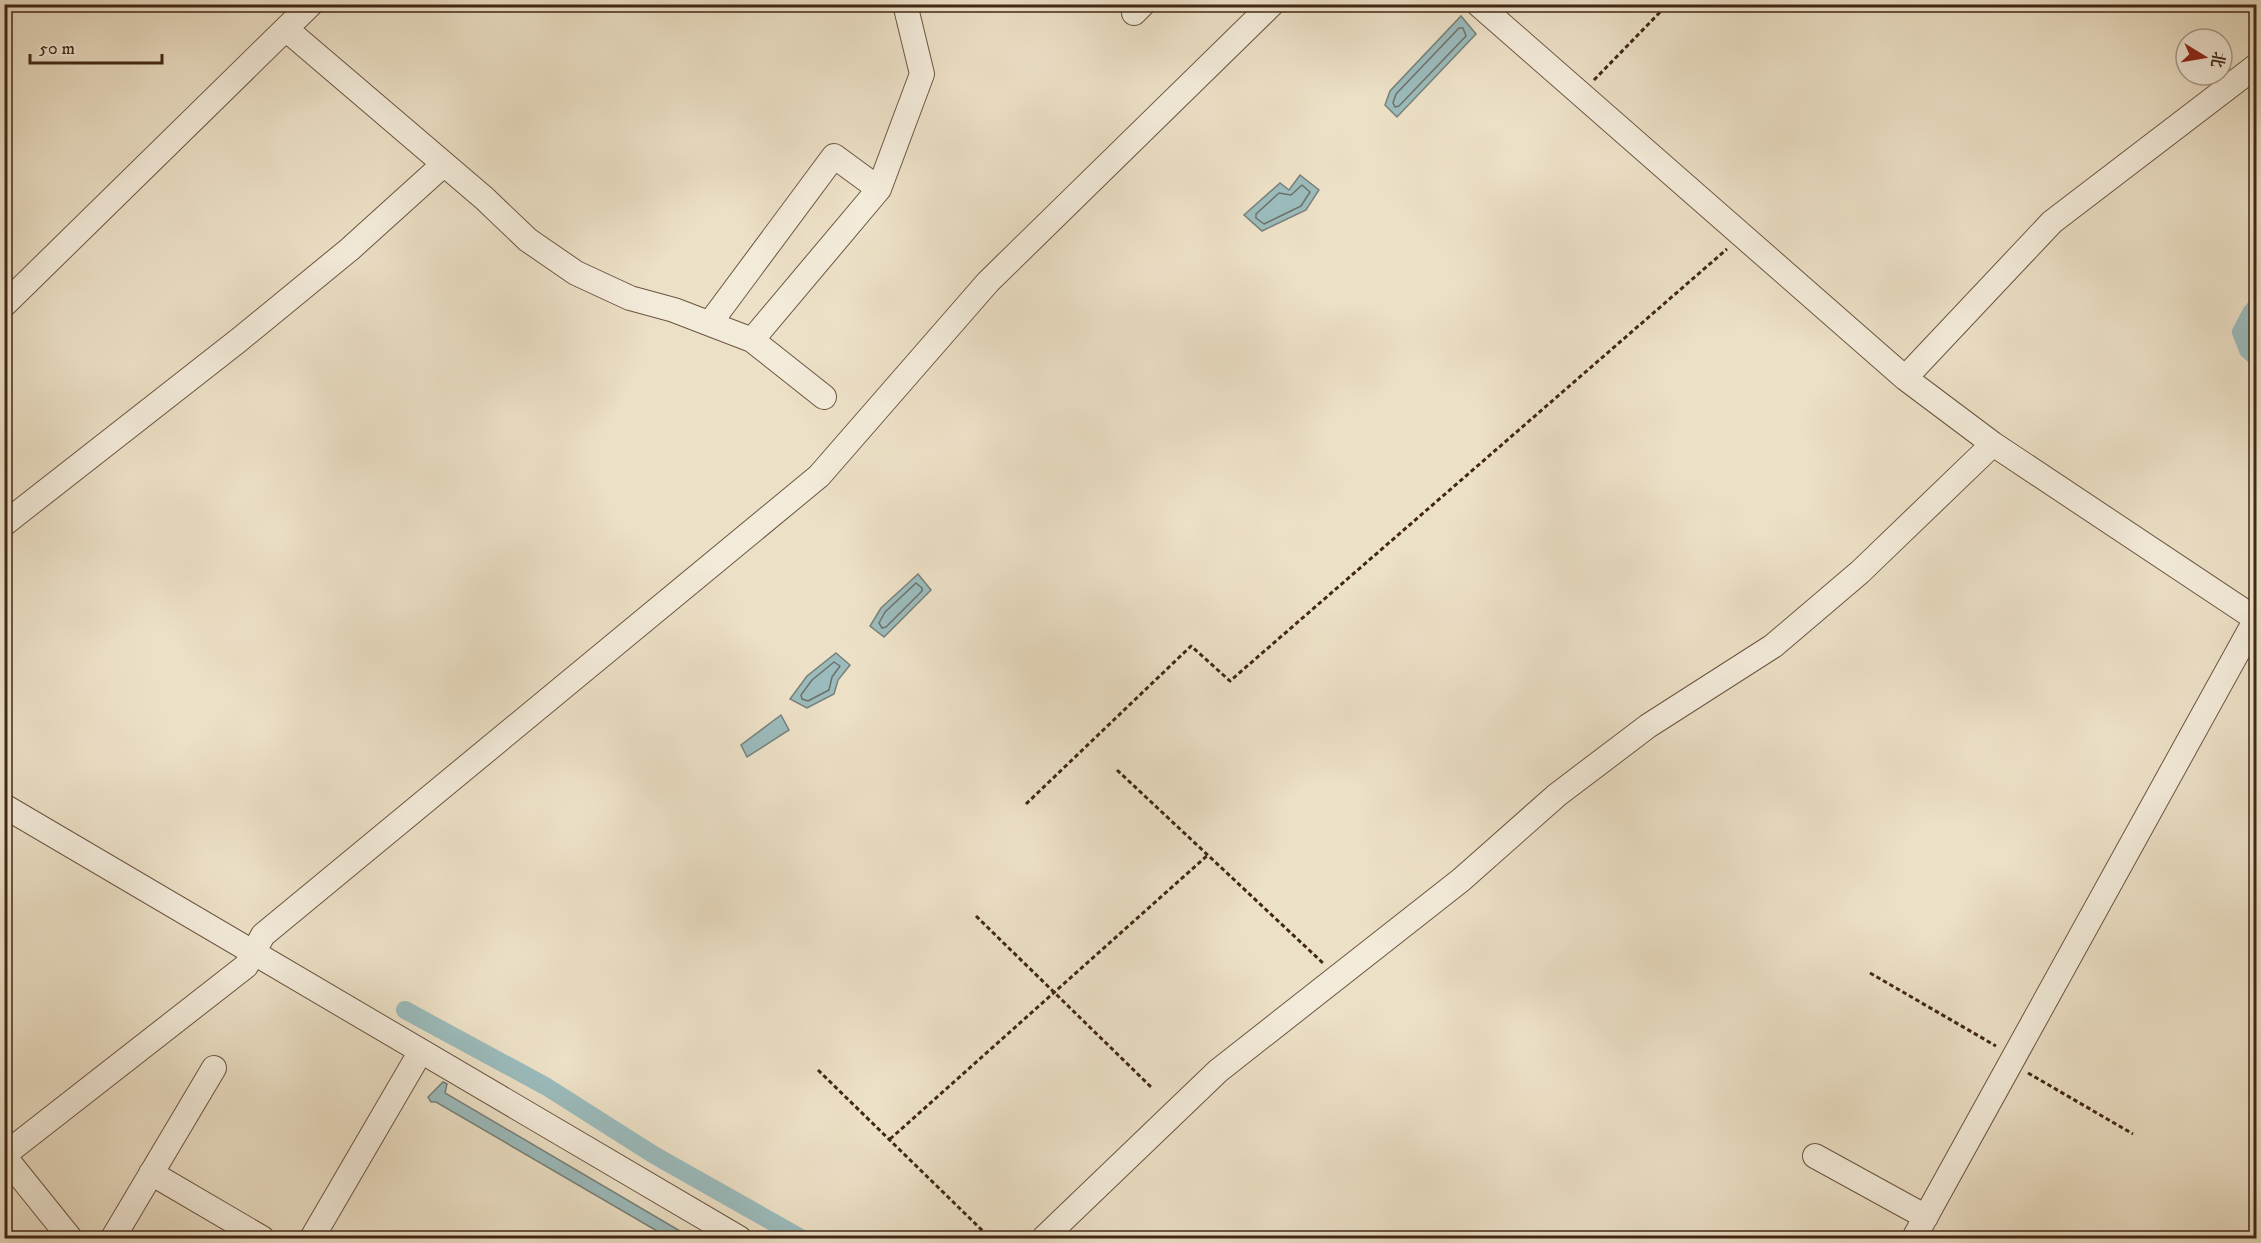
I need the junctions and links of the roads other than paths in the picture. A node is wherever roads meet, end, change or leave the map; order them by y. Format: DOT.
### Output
graph roads {
  1 [pos="311,4"];
  2 [pos="905,4"];
  3 [pos="1272,4"];
  4 [pos="1478,4"];
  5 [pos="286,29"];
  6 [pos="2256,66"];
  7 [pos="444,164"];
  8 [pos="879,189"];
  9 [pos="4,305"];
  10 [pos="710,323"];
  11 [pos="752,340"];
  12 [pos="1905,378"];
  13 [pos="824,397"];
  14 [pos="1993,444"];
  15 [pos="4,524"];
  16 [pos="2256,619"];
  17 [pos="4,806"];
  18 [pos="254,953"];
  19 [pos="421,1051"];
  20 [pos="214,1068"];
  21 [pos="4,1156"];
  22 [pos="1815,1156"];
  23 [pos="151,1173"];
  24 [pos="1926,1217"];
  25 [pos="70,1239"];
  26 [pos="113,1239"];
  27 [pos="262,1239"];
  28 [pos="312,1239"];
  29 [pos="739,1239"];
  30 [pos="1044,1239"];
  31 [pos="1914,1239"];
  1 -- 5 [label="street"];
  2 -- 8 [label="street"];
  3 -- 18 [label="street"];
  4 -- 12 [label="street"];
  5 -- 7 [label="street"];
  5 -- 9 [label="street"];
  6 -- 12 [label="street"];
  7 -- 10 [label="street"];
  7 -- 15 [label="street"];
  8 -- 10 [label="street"];
  8 -- 11 [label="street"];
  10 -- 11 [label="street"];
  11 -- 13 [label="street"];
  12 -- 14 [label="street"];
  14 -- 16 [label="street"];
  14 -- 30 [label="street"];
  16 -- 24 [label="street"];
  17 -- 18 [label="street"];
  18 -- 19 [label="street"];
  18 -- 21 [label="street"];
  19 -- 28 [label="street"];
  19 -- 29 [label="street"];
  20 -- 23 [label="street"];
  21 -- 25 [label="street"];
  22 -- 24 [label="street"];
  23 -- 26 [label="street"];
  23 -- 27 [label="street"];
  24 -- 31 [label="street"];
}
